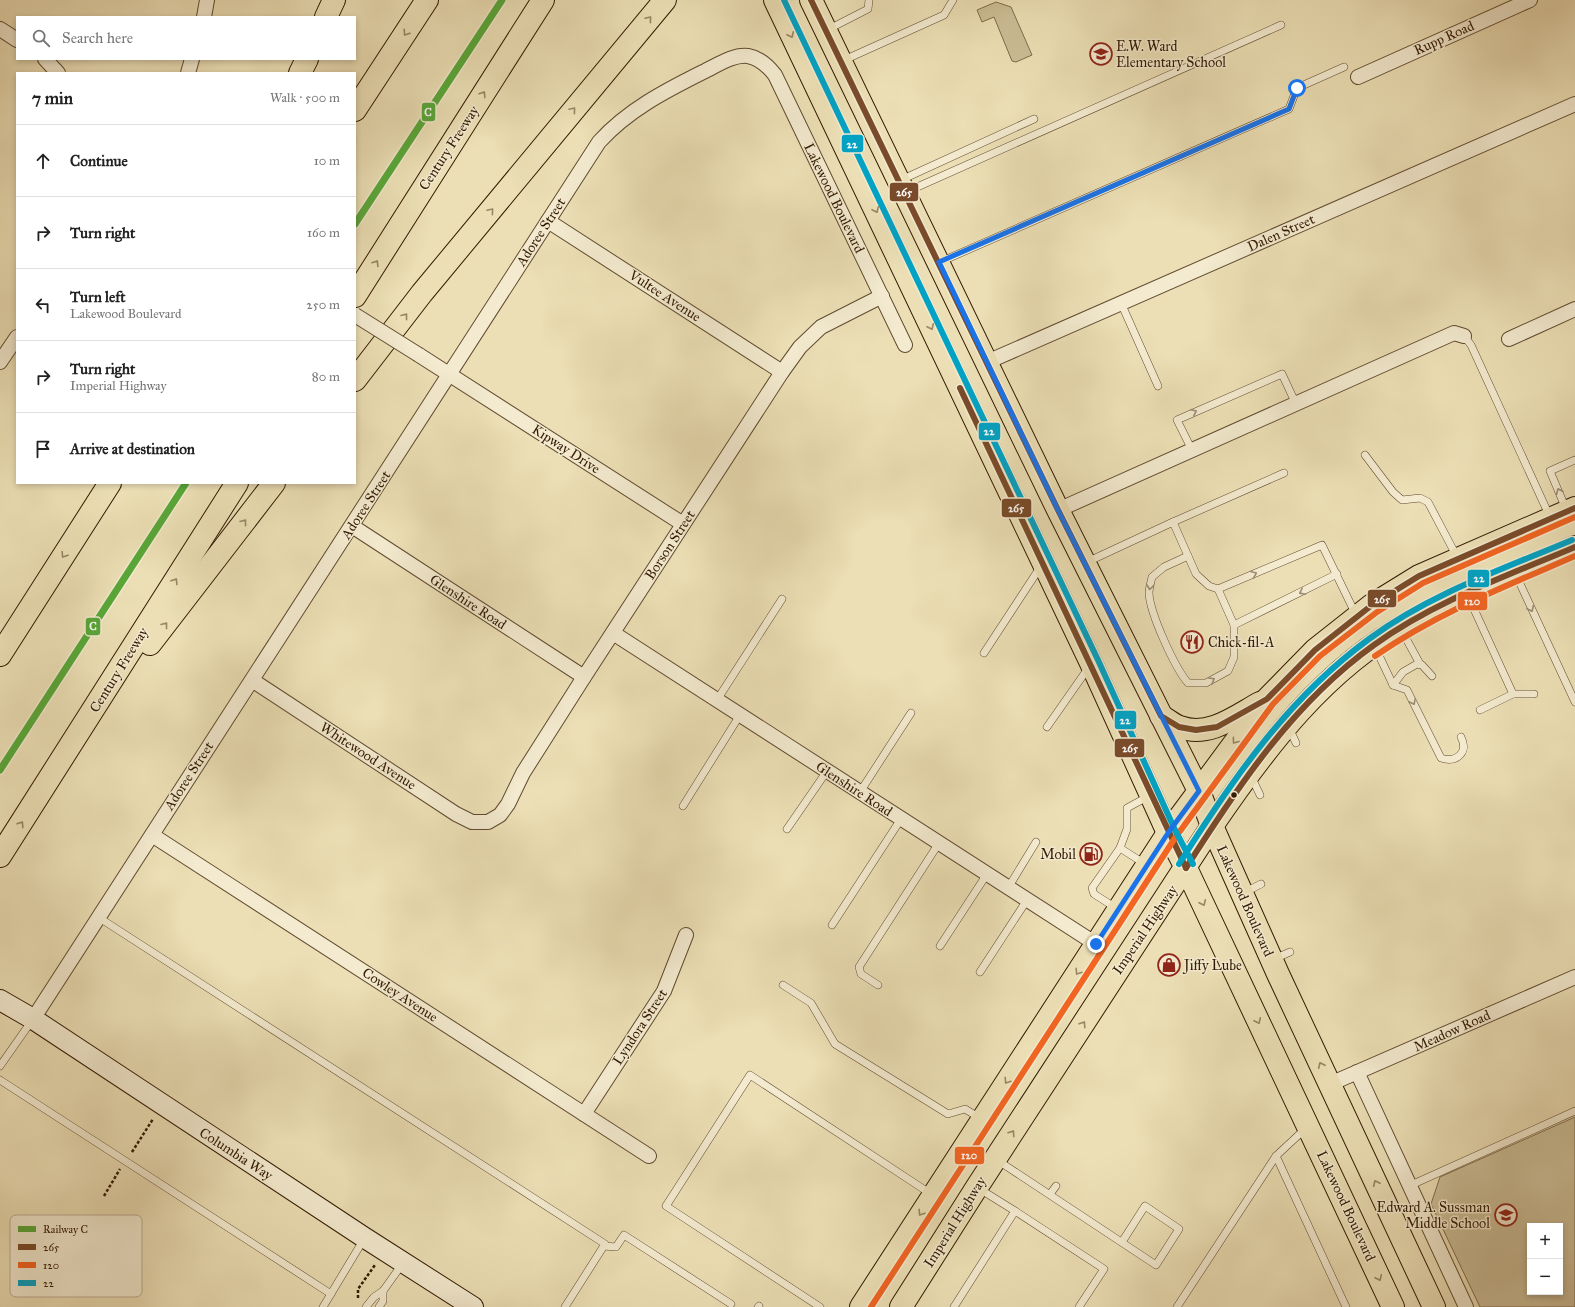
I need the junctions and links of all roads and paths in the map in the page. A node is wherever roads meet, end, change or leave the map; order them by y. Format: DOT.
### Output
graph roads {
  1 [pos="207,0"];
  2 [pos="334,0"];
  3 [pos="427,0"];
  4 [pos="543,0"];
  5 [pos="665,0"];
  6 [pos="775,0"];
  7 [pos="811,0"];
  8 [pos="869,0"];
  9 [pos="953,0"];
  10 [pos="1530,0"];
  11 [pos="204,16"];
  12 [pos="326,16"];
  13 [pos="1281,25"];
  14 [pos="0,29"];
  15 [pos="827,30"];
  16 [pos="16,39"];
  17 [pos="755,58"];
  18 [pos="46,60"];
  19 [pos="192,60"];
  20 [pos="306,60"];
  21 [pos="842,61"];
  22 [pos="1344,67"];
  23 [pos="57,72"];
  24 [pos="188,72"];
  25 [pos="300,72"];
  26 [pos="1358,77"];
  27 [pos="1575,104"];
  28 [pos="356,108"];
  29 [pos="1034,119"];
  30 [pos="903,186"];
  31 [pos="548,221"];
  32 [pos="939,262"];
  33 [pos="356,294"];
  34 [pos="882,296"];
  35 [pos="1121,303"];
  36 [pos="1575,309"];
  37 [pos="356,316"];
  38 [pos="1464,336"];
  39 [pos="16,338"];
  40 [pos="1508,339"];
  41 [pos="905,346"];
  42 [pos="0,362"];
  43 [pos="987,362"];
  44 [pos="782,372"];
  45 [pos="449,374"];
  46 [pos="356,379"];
  47 [pos="1158,386"];
  48 [pos="1296,404"];
  49 [pos="1192,450"];
  50 [pos="1365,455"];
  51 [pos="1575,460"];
  52 [pos="1284,473"];
  53 [pos="103,484"];
  54 [pos="109,484"];
  55 [pos="236,484"];
  56 [pos="273,484"];
  57 [pos="1058,510"];
  58 [pos="1564,513"];
  59 [pos="84,522"];
  60 [pos="1173,522"];
  61 [pos="683,524"];
  62 [pos="352,526"];
  63 [pos="1575,547"];
  64 [pos="1188,556"];
  65 [pos="1458,559"];
  66 [pos="1043,562"];
  67 [pos="1085,563"];
  68 [pos="1515,573"];
  69 [pos="1337,574"];
  70 [pos="1218,589"];
  71 [pos="1467,594"];
  72 [pos="782,599"];
  73 [pos="1357,617"];
  74 [pos="1234,625"];
  75 [pos="1400,628"];
  76 [pos="613,633"];
  77 [pos="1374,646"];
  78 [pos="984,653"];
  79 [pos="0,655"];
  80 [pos="1091,663"];
  81 [pos="1420,664"];
  82 [pos="1432,676"];
  83 [pos="584,677"];
  84 [pos="252,680"];
  85 [pos="1393,684"];
  86 [pos="1513,694"];
  87 [pos="1534,694"];
  88 [pos="1267,699"];
  89 [pos="717,700"];
  90 [pos="1575,702"];
  91 [pos="1480,710"];
  92 [pos="911,713"];
  93 [pos="740,715"];
  94 [pos="1161,716"];
  95 [pos="1047,727"];
  96 [pos="1461,737"];
  97 [pos="826,771"];
  98 [pos="1249,773"];
  99 [pos="50,780"];
  100 [pos="1199,791"];
  101 [pos="860,792"];
  102 [pos="1151,795"];
  103 [pos="1260,795"];
  104 [pos="683,806"];
  105 [pos="901,819"];
  106 [pos="488,822"];
  107 [pos="1212,826"];
  108 [pos="787,829"];
  109 [pos="1168,833"];
  110 [pos="152,835"];
  111 [pos="1036,842"];
  112 [pos="939,843"];
  113 [pos="1120,848"];
  114 [pos="0,856"];
  115 [pos="1147,865"];
  116 [pos="1186,868"];
  117 [pos="987,874"];
  118 [pos="1008,888"];
  119 [pos="1027,900"];
  120 [pos="1118,909"];
  121 [pos="98,917"];
  122 [pos="832,925"];
  123 [pos="686,935"];
  124 [pos="1096,944"];
  125 [pos="940,946"];
  126 [pos="980,972"];
  127 [pos="1575,977"];
  128 [pos="783,985"];
  129 [pos="878,985"];
  130 [pos="0,1000"];
  131 [pos="33,1019"];
  132 [pos="0,1066"];
  133 [pos="1357,1072"];
  134 [pos="0,1080"];
  135 [pos="1330,1084"];
  136 [pos="1575,1111"];
  137 [pos="584,1114"];
  138 [pos="982,1120"];
  139 [pos="1308,1126"];
  140 [pos="649,1156"];
  141 [pos="1276,1156"];
  142 [pos="996,1159"];
  143 [pos="1056,1186"];
  144 [pos="1409,1186"];
  145 [pos="977,1187"];
  146 [pos="1050,1194"];
  147 [pos="933,1195"];
  148 [pos="1015,1211"];
  149 [pos="365,1238"];
  150 [pos="1122,1242"];
  151 [pos="604,1246"];
  152 [pos="384,1251"];
  153 [pos="403,1262"];
  154 [pos="383,1291"];
  155 [pos="331,1294"];
  156 [pos="359,1300"];
  157 [pos="731,1304"];
  158 [pos="323,1307"];
  159 [pos="366,1307"];
  160 [pos="379,1307"];
  161 [pos="472,1307"];
  162 [pos="565,1307"];
  163 [pos="820,1307"];
  164 [pos="861,1307"];
  165 [pos="901,1307"];
  166 [pos="954,1307"];
  167 [pos="1079,1307"];
  168 [pos="1177,1307"];
  169 [pos="1346,1307"];
  170 [pos="1393,1307"];
  171 [pos="1434,1307"];
  172 [pos="1466,1307"];
  1 -- 11 [label="street"];
  2 -- 12 [label="main road"];
  3 -- 28 [label="main road, one-way"];
  33 -- 4 [label="main road, Century Freeway, one-way"];
  46 -- 5 [label="main road, one-way"];
  6 -- 66 [label="main road, Lakewood Boulevard, one-way"];
  7 -- 15 [label="main road, Lakewood Boulevard"];
  8 -- 15 [label="lane"];
  9 -- 21 [label="lane"];
  10 -- 26 [label="street, Rupp Road"];
  13 -- 30 [label="lane"];
  14 -- 16 [label="street"];
  15 -- 21 [label="main road, Lakewood Boulevard"];
  17 -- 31 [label="street, Adoree Street"];
  17 -- 34 [label="street, Lakewood Boulevard"];
  18 -- 23 [label="street"];
  19 -- 24 [label="street"];
  20 -- 25 [label="main road"];
  21 -- 30 [label="main road, Lakewood Boulevard"];
  22 -- 32 [label="lane"];
  27 -- 35 [label="street, Dalen Street"];
  29 -- 30 [label="lane"];
  30 -- 32 [label="main road, Lakewood Boulevard"];
  31 -- 44 [label="street, Vultee Avenue"];
  31 -- 45 [label="street, Adoree Street"];
  32 -- 43 [label="main road, Lakewood Boulevard"];
  34 -- 41 [label="street, Lakewood Boulevard"];
  34 -- 44 [label="street, Borson Street"];
  35 -- 43 [label="street, Dalen Street"];
  35 -- 47 [label="lane"];
  36 -- 40 [label="street"];
  37 -- 45 [label="street, Kipway Drive, bridge"];
  38 -- 48 [label="street"];
  38 -- 58 [label="lane"];
  39 -- 42 [label="street"];
  43 -- 57 [label="main road, Lakewood Boulevard"];
  44 -- 61 [label="street, Borson Street"];
  45 -- 61 [label="street, Kipway Drive"];
  45 -- 62 [label="street, Adoree Street"];
  48 -- 49 [label="street"];
  49 -- 48 [label="lane, one-way"];
  49 -- 57 [label="street"];
  50 -- 65 [label="lane"];
  58 -- 51 [label="lane, one-way"];
  52 -- 60 [label="lane"];
  53 -- 59 [label="main road"];
  54 -- 59 [label="main road"];
  99 -- 55 [label="main road, Century Freeway, one-way"];
  99 -- 56 [label="main road, one-way"];
  57 -- 67 [label="main road, Lakewood Boulevard"];
  58 -- 65 [label="main road"];
  59 -- 79 [label="main road, one-way"];
  60 -- 64 [label="lane"];
  60 -- 67 [label="lane"];
  61 -- 76 [label="street, Borson Street"];
  62 -- 83 [label="street, Glenshire Road"];
  62 -- 84 [label="street, Adoree Street"];
  63 -- 68 [label="main road, Imperial Highway"];
  64 -- 70 [label="lane"];
  64 -- 74 [label="lane, one-way"];
  65 -- 73 [label="main road"];
  66 -- 78 [label="lane"];
  66 -- 80 [label="main road, Lakewood Boulevard"];
  67 -- 94 [label="main road, Lakewood Boulevard"];
  68 -- 71 [label="main road, Imperial Highway"];
  68 -- 90 [label="lane, one-way"];
  70 -- 69 [label="lane, one-way"];
  69 -- 73 [label="lane"];
  69 -- 74 [label="lane, one-way"];
  70 -- 74 [label="lane"];
  71 -- 75 [label="main road, Imperial Highway"];
  71 -- 86 [label="lane"];
  72 -- 89 [label="lane"];
  73 -- 88 [label="main road"];
  75 -- 77 [label="main road, Imperial Highway"];
  75 -- 81 [label="lane"];
  76 -- 83 [label="street, Borson Street"];
  76 -- 89 [label="street, Glenshire Road"];
  77 -- 85 [label="lane"];
  77 -- 98 [label="main road, Imperial Highway"];
  80 -- 95 [label="lane"];
  80 -- 102 [label="main road, Lakewood Boulevard"];
  81 -- 82 [label="lane"];
  81 -- 85 [label="lane"];
  83 -- 106 [label="street, Borson Street"];
  84 -- 106 [label="street, Whitewood Avenue"];
  84 -- 110 [label="street, Adoree Street"];
  85 -- 96 [label="lane, one-way"];
  86 -- 87 [label="lane"];
  86 -- 91 [label="lane"];
  88 -- 94 [label="main road"];
  88 -- 100 [label="main road, one-way"];
  89 -- 93 [label="street, Glenshire Road"];
  92 -- 101 [label="lane"];
  93 -- 97 [label="street, Glenshire Road"];
  93 -- 104 [label="lane"];
  94 -- 100 [label="main road, Lakewood Boulevard"];
  97 -- 101 [label="street, Glenshire Road"];
  97 -- 108 [label="lane"];
  98 -- 103 [label="lane"];
  98 -- 107 [label="main road, Imperial Highway"];
  114 -- 99 [label="main road, Century Freeway, one-way"];
  100 -- 107 [label="main road, Lakewood Boulevard"];
  100 -- 109 [label="main road"];
  101 -- 105 [label="street, Glenshire Road"];
  102 -- 109 [label="main road, Lakewood Boulevard"];
  102 -- 113 [label="lane"];
  105 -- 112 [label="street, Glenshire Road"];
  105 -- 122 [label="lane"];
  107 -- 116 [label="main road, Imperial Highway"];
  135 -- 107 [label="main road, Lakewood Boulevard, one-way"];
  109 -- 115 [label="main road"];
  109 -- 116 [label="main road, Lakewood Boulevard"];
  110 -- 121 [label="street, Adoree Street"];
  110 -- 137 [label="street, Cowley Avenue"];
  111 -- 118 [label="lane"];
  112 -- 117 [label="street, Glenshire Road"];
  112 -- 129 [label="lane"];
  113 -- 115 [label="lane"];
  113 -- 120 [label="lane"];
  115 -- 120 [label="main road"];
  116 -- 139 [label="main road, Lakewood Boulevard, one-way"];
  142 -- 116 [label="main road, Imperial Highway, one-way"];
  117 -- 118 [label="street, Glenshire Road"];
  117 -- 125 [label="lane"];
  118 -- 119 [label="street, Glenshire Road"];
  119 -- 124 [label="street, Glenshire Road"];
  119 -- 126 [label="lane"];
  120 -- 124 [label="main road"];
  121 -- 131 [label="street, Adoree Street"];
  121 -- 151 [label="lane"];
  123 -- 137 [label="street, Lyndora Street"];
  124 -- 138 [label="main road, one-way"];
  127 -- 133 [label="street, Meadow Road"];
  128 -- 138 [label="lane"];
  130 -- 131 [label="street, Columbia Way"];
  131 -- 132 [label="lane"];
  131 -- 149 [label="street, Columbia Way"];
  133 -- 135 [label="street, Meadow Road"];
  133 -- 144 [label="street"];
  134 -- 155 [label="lane"];
  171 -- 135 [label="main road, Lakewood Boulevard, one-way"];
  136 -- 144 [label="lane"];
  137 -- 140 [label="street, Cowley Avenue"];
  138 -- 147 [label="main road"];
  139 -- 141 [label="lane"];
  139 -- 170 [label="main road, Lakewood Boulevard, one-way"];
  141 -- 168 [label="lane"];
  141 -- 169 [label="lane"];
  142 -- 145 [label="main road, Imperial Highway"];
  142 -- 146 [label="lane"];
  143 -- 146 [label="lane"];
  144 -- 172 [label="street"];
  145 -- 148 [label="lane"];
  145 -- 165 [label="main road, Imperial Highway"];
  146 -- 150 [label="lane"];
  147 -- 163 [label="lane"];
  147 -- 164 [label="main road, one-way"];
  148 -- 166 [label="lane"];
  148 -- 167 [label="lane"];
  149 -- 152 [label="street, Columbia Way"];
  149 -- 155 [label="lane"];
  150 -- 150 [label="lane"];
  151 -- 157 [label="lane"];
  151 -- 162 [label="lane"];
  152 -- 153 [label="street, Columbia Way"];
  152 -- 156 [label="path"];
  153 -- 154 [label="lane"];
  153 -- 161 [label="street, Columbia Way"];
  154 -- 159 [label="lane"];
  154 -- 160 [label="lane"];
  155 -- 158 [label="lane"];
}
